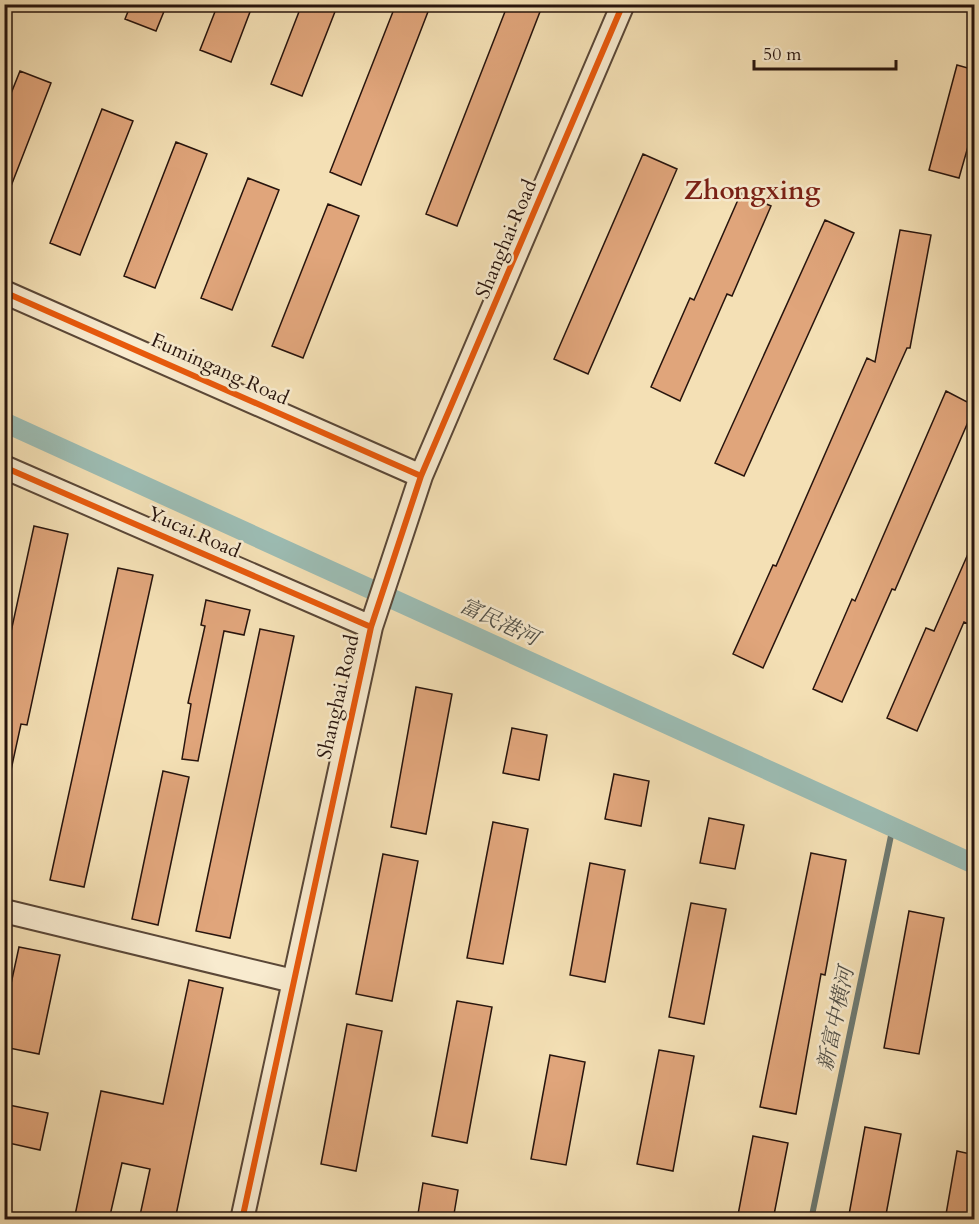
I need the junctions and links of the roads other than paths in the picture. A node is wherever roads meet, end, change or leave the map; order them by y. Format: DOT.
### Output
graph roads {
  1 [pos="622,4"];
  2 [pos="4,292"];
  3 [pos="4,466"];
  4 [pos="421,476"];
  5 [pos="371,626"];
  6 [pos="4,911"];
  7 [pos="293,981"];
  8 [pos="242,1220"];
  1 -- 4 [label="street, Shanghai Road"];
  2 -- 4 [label="street, Fumingang Road"];
  3 -- 5 [label="street, Yucai Road"];
  4 -- 5 [label="street, Shanghai Road"];
  5 -- 7 [label="street, Shanghai Road"];
  6 -- 7 [label="street"];
  7 -- 8 [label="street, Shanghai Road"];
}
